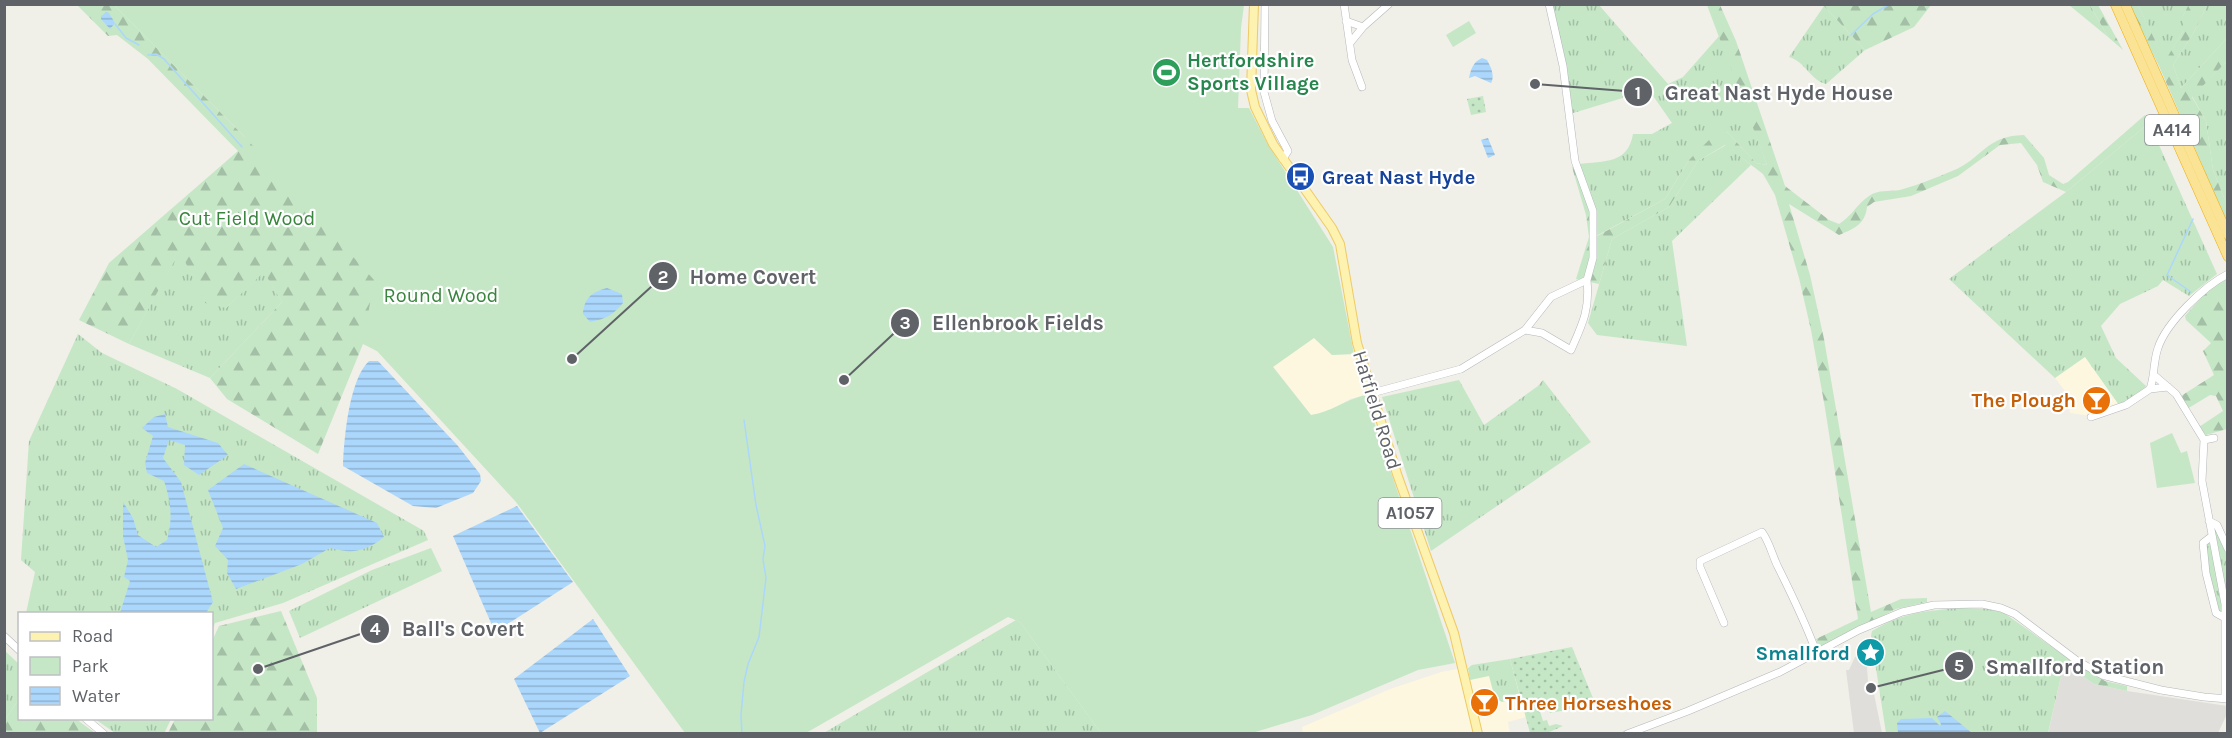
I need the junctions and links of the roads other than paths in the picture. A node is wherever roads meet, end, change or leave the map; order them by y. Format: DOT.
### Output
graph roads {
  1 [pos="1254,4"];
  2 [pos="1265,4"];
  3 [pos="1344,4"];
  4 [pos="1389,4"];
  5 [pos="1549,4"];
  6 [pos="2115,4"];
  7 [pos="2125,4"];
  8 [pos="1346,21"];
  9 [pos="1364,27"];
  10 [pos="1350,43"];
  11 [pos="1362,87"];
  12 [pos="1283,159"];
  13 [pos="2228,235"];
  14 [pos="2228,257"];
  15 [pos="2228,274"];
  16 [pos="1587,280"];
  17 [pos="1525,330"];
  18 [pos="2155,376"];
  19 [pos="2168,387"];
  20 [pos="2150,389"];
  21 [pos="1372,393"];
  22 [pos="2091,417"];
  23 [pos="2214,438"];
  24 [pos="2204,440"];
  25 [pos="2209,521"];
  26 [pos="2212,536"];
  27 [pos="2228,549"];
  28 [pos="2226,604"];
  29 [pos="2225,618"];
  30 [pos="1724,623"];
  31 [pos="4,636"];
  32 [pos="18,649"];
  33 [pos="1817,654"];
  34 [pos="2226,698"];
  35 [pos="88,720"];
  36 [pos="104,734"];
  37 [pos="1478,734"];
  38 [pos="1627,734"];
  1 -- 12 [label="main road, A1057"];
  2 -- 12 [label="street"];
  3 -- 8 [label="street"];
  4 -- 9 [label="street"];
  5 -- 16 [label="street"];
  6 -- 14 [label="highway, A414"];
  7 -- 13 [label="highway, A414"];
  8 -- 9 [label="street"];
  8 -- 10 [label="street"];
  9 -- 10 [label="street"];
  10 -- 11 [label="street"];
  12 -- 21 [label="main road, Hatfield Road / A1057"];
  15 -- 18 [label="street"];
  16 -- 17 [label="street"];
  16 -- 17 [label="street"];
  17 -- 21 [label="street"];
  18 -- 19 [label="street"];
  18 -- 20 [label="street"];
  19 -- 20 [label="street"];
  19 -- 24 [label="street"];
  20 -- 22 [label="street"];
  21 -- 37 [label="main road, Hatfield Road / A1057"];
  23 -- 24 [label="street"];
  24 -- 25 [label="street"];
  25 -- 26 [label="street"];
  25 -- 27 [label="street"];
  26 -- 28 [label="street"];
  26 -- 29 [label="street"];
  28 -- 29 [label="street"];
  29 -- 34 [label="street"];
  30 -- 33 [label="street"];
  31 -- 32 [label="street"];
  33 -- 34 [label="street"];
  33 -- 38 [label="street"];
  35 -- 36 [label="street"];
}
